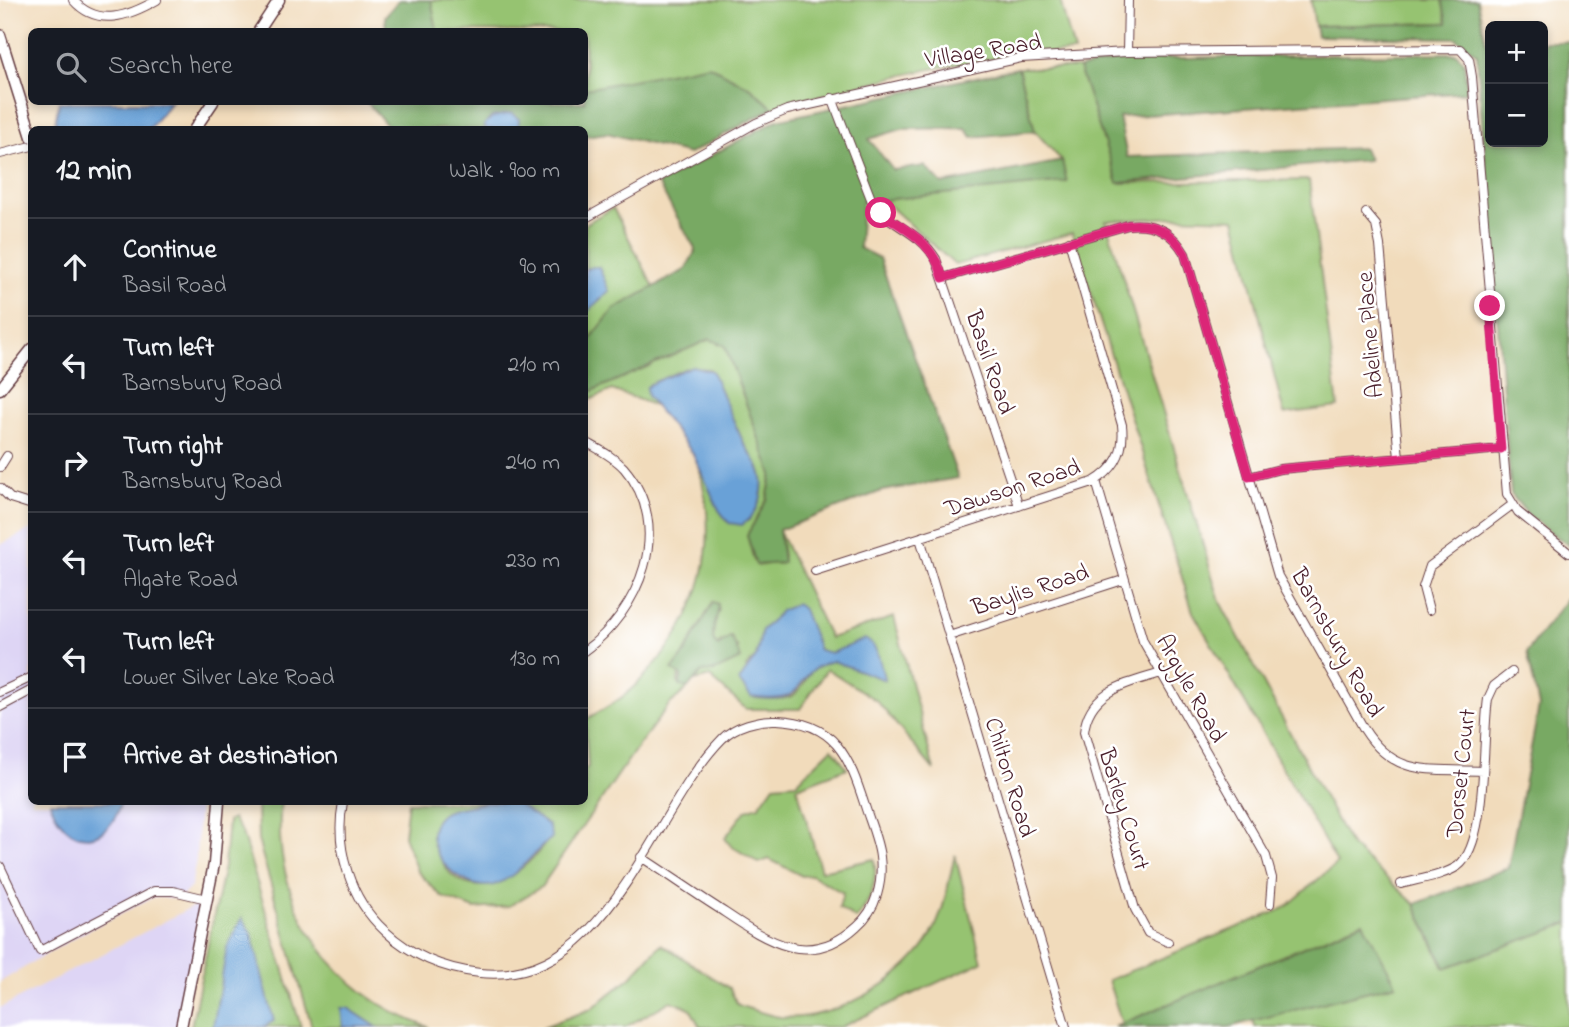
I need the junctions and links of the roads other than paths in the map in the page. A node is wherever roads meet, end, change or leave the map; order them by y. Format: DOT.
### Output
graph roads {
  1 [pos="73,0"];
  2 [pos="157,0"];
  3 [pos="279,0"];
  4 [pos="1128,0"];
  5 [pos="261,28"];
  6 [pos="0,35"];
  7 [pos="1127,52"];
  8 [pos="832,98"];
  9 [pos="211,105"];
  10 [pos="29,126"];
  11 [pos="197,126"];
  12 [pos="28,147"];
  13 [pos="0,154"];
  14 [pos="1366,213"];
  15 [pos="588,217"];
  16 [pos="1069,241"];
  17 [pos="943,278"];
  18 [pos="28,354"];
  19 [pos="0,389"];
  20 [pos="588,443"];
  21 [pos="1501,449"];
  22 [pos="7,456"];
  23 [pos="1399,458"];
  24 [pos="0,467"];
  25 [pos="1249,477"];
  26 [pos="1096,481"];
  27 [pos="0,488"];
  28 [pos="28,504"];
  29 [pos="1512,505"];
  30 [pos="1019,506"];
  31 [pos="920,538"];
  32 [pos="1569,553"];
  33 [pos="815,571"];
  34 [pos="1124,580"];
  35 [pos="1429,610"];
  36 [pos="949,636"];
  37 [pos="588,647"];
  38 [pos="1512,672"];
  39 [pos="1161,673"];
  40 [pos="28,679"];
  41 [pos="0,692"];
  42 [pos="28,692"];
  43 [pos="0,707"];
  44 [pos="1482,771"];
  45 [pos="219,805"];
  46 [pos="344,805"];
  47 [pos="641,857"];
  48 [pos="0,866"];
  49 [pos="1401,884"];
  50 [pos="207,899"];
  51 [pos="1270,904"];
  52 [pos="1168,942"];
  53 [pos="181,1027"];
  54 [pos="1066,1027"];
  1 -- 2 [label="street"];
  3 -- 5 [label="street"];
  4 -- 7 [label="street"];
  6 -- 10 [label="street"];
  7 -- 8 [label="street, Village Road"];
  7 -- 21 [label="street, Village Road"];
  8 -- 15 [label="street, Village Road"];
  8 -- 17 [label="street, Basil Road"];
  9 -- 11 [label="street"];
  12 -- 13 [label="street"];
  14 -- 23 [label="street, Adeline Place"];
  16 -- 17 [label="street, Barnsbury Road"];
  16 -- 25 [label="street, Barnsbury Road"];
  16 -- 26 [label="street, Dawson Road"];
  17 -- 30 [label="street, Basil Road"];
  18 -- 19 [label="street"];
  20 -- 37 [label="street"];
  21 -- 23 [label="street"];
  21 -- 29 [label="street"];
  22 -- 24 [label="street"];
  23 -- 25 [label="street"];
  25 -- 44 [label="street, Barnsbury Road"];
  26 -- 30 [label="street, Dawson Road"];
  26 -- 34 [label="street, Argyle Road"];
  27 -- 28 [label="street"];
  29 -- 32 [label="street"];
  29 -- 35 [label="street"];
  30 -- 31 [label="street, Dawson Road"];
  31 -- 33 [label="street, Dawson Road"];
  31 -- 36 [label="street, Chilton Road"];
  34 -- 36 [label="street, Baylis Road"];
  34 -- 39 [label="street, Argyle Road"];
  36 -- 54 [label="street, Chilton Road"];
  38 -- 44 [label="street, Dorset Court"];
  39 -- 51 [label="street, Argyle Road"];
  39 -- 52 [label="street, Barley Court"];
  40 -- 41 [label="street"];
  42 -- 43 [label="street"];
  44 -- 49 [label="street, Dorset Court"];
  45 -- 50 [label="street"];
  46 -- 47 [label="street"];
  47 -- 47 [label="street"];
  48 -- 50 [label="street"];
  50 -- 53 [label="street"];
}
